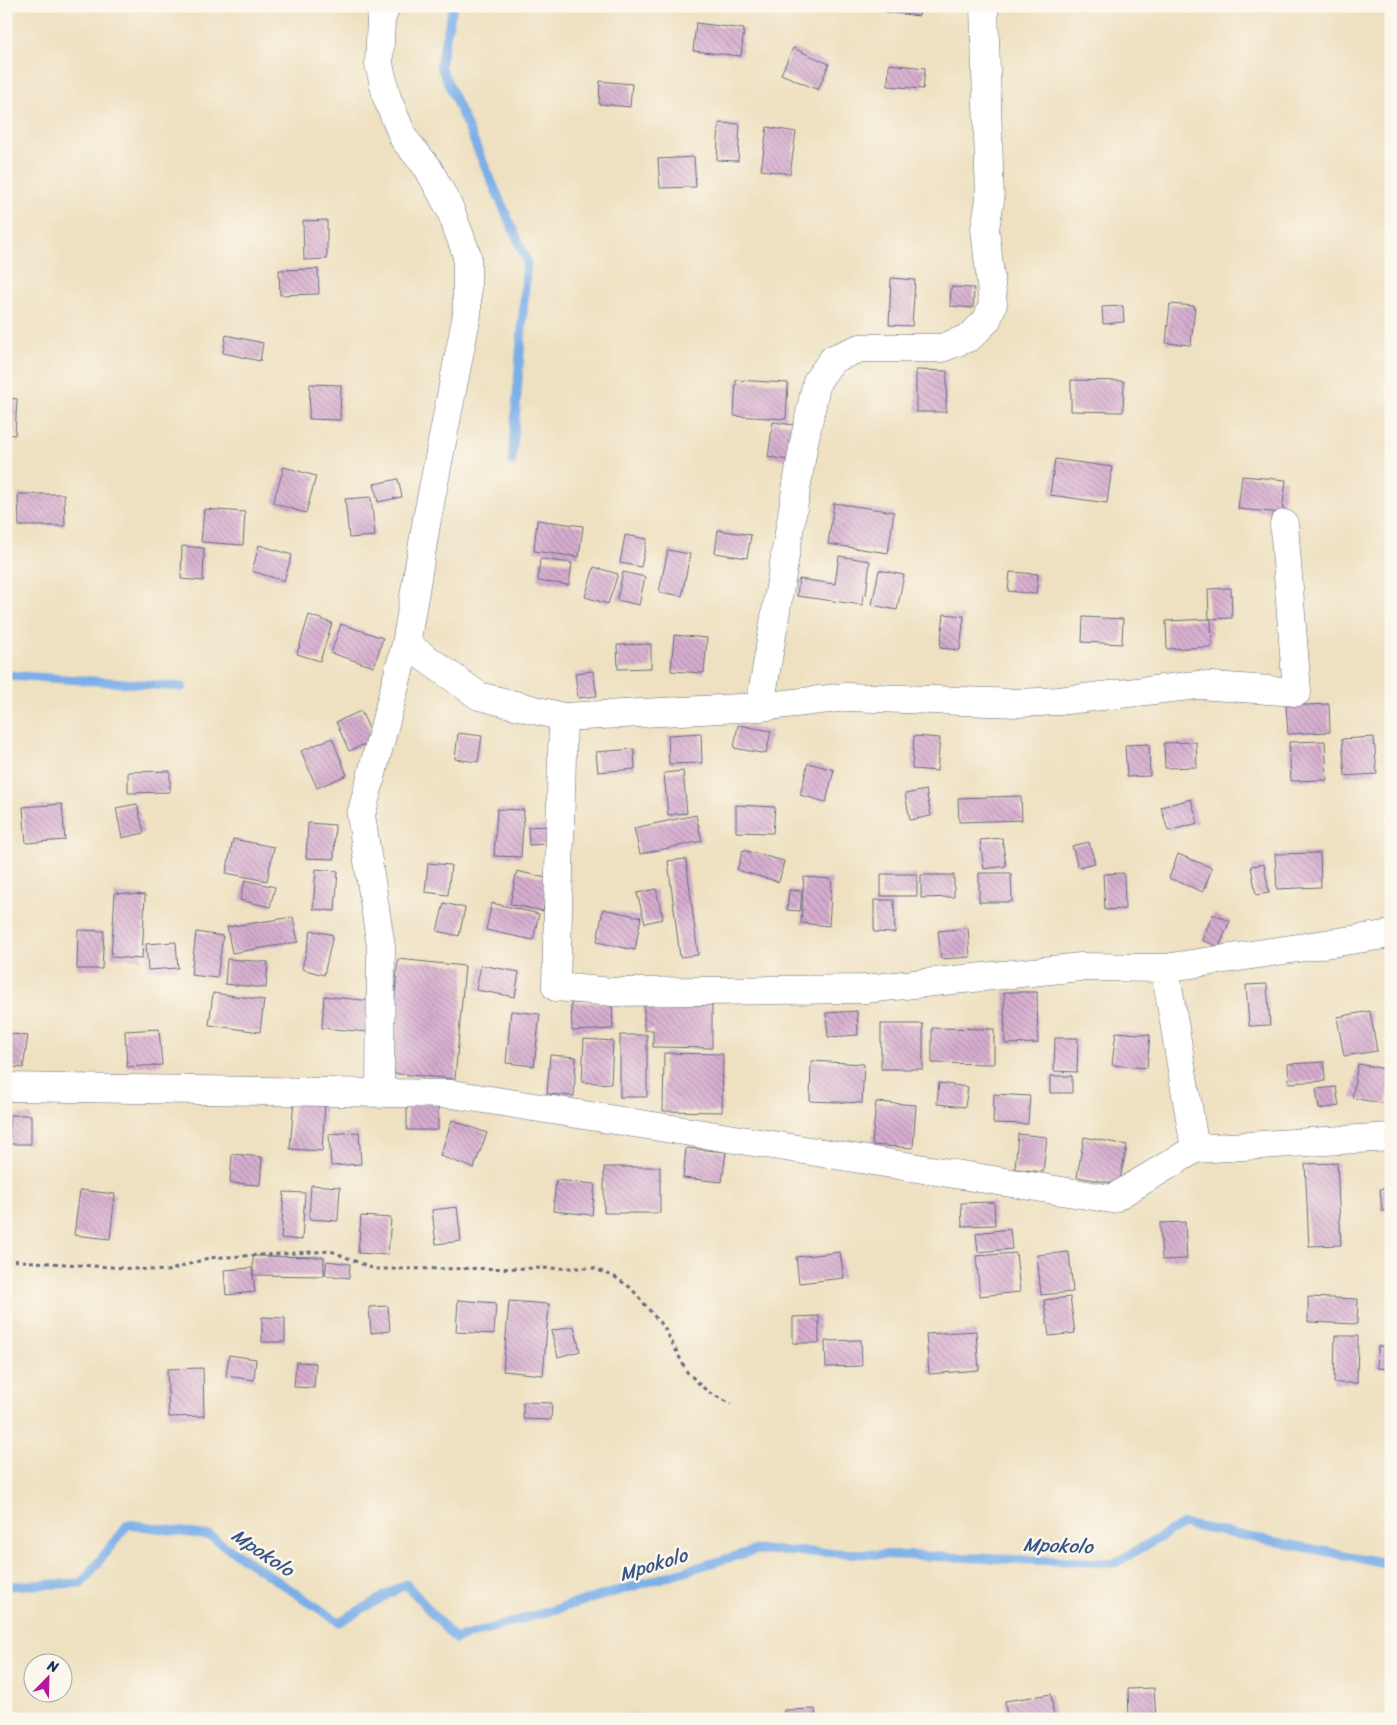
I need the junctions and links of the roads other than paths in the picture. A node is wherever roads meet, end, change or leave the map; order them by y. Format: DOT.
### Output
graph roads {
  1 [pos="386,6"];
  2 [pos="984,6"];
  3 [pos="1284,524"];
  4 [pos="406,644"];
  5 [pos="760,707"];
  6 [pos="563,717"];
  7 [pos="1391,934"];
  8 [pos="1165,968"];
  9 [pos="6,1087"];
  10 [pos="380,1094"];
  11 [pos="1391,1137"];
  12 [pos="1194,1149"];
  1 -- 4 [label="street"];
  2 -- 5 [label="street"];
  3 -- 5 [label="street"];
  4 -- 6 [label="street"];
  4 -- 10 [label="street"];
  5 -- 6 [label="street"];
  6 -- 8 [label="street"];
  7 -- 8 [label="street"];
  8 -- 12 [label="street"];
  9 -- 10 [label="street"];
  10 -- 12 [label="street"];
  11 -- 12 [label="street"];
}
